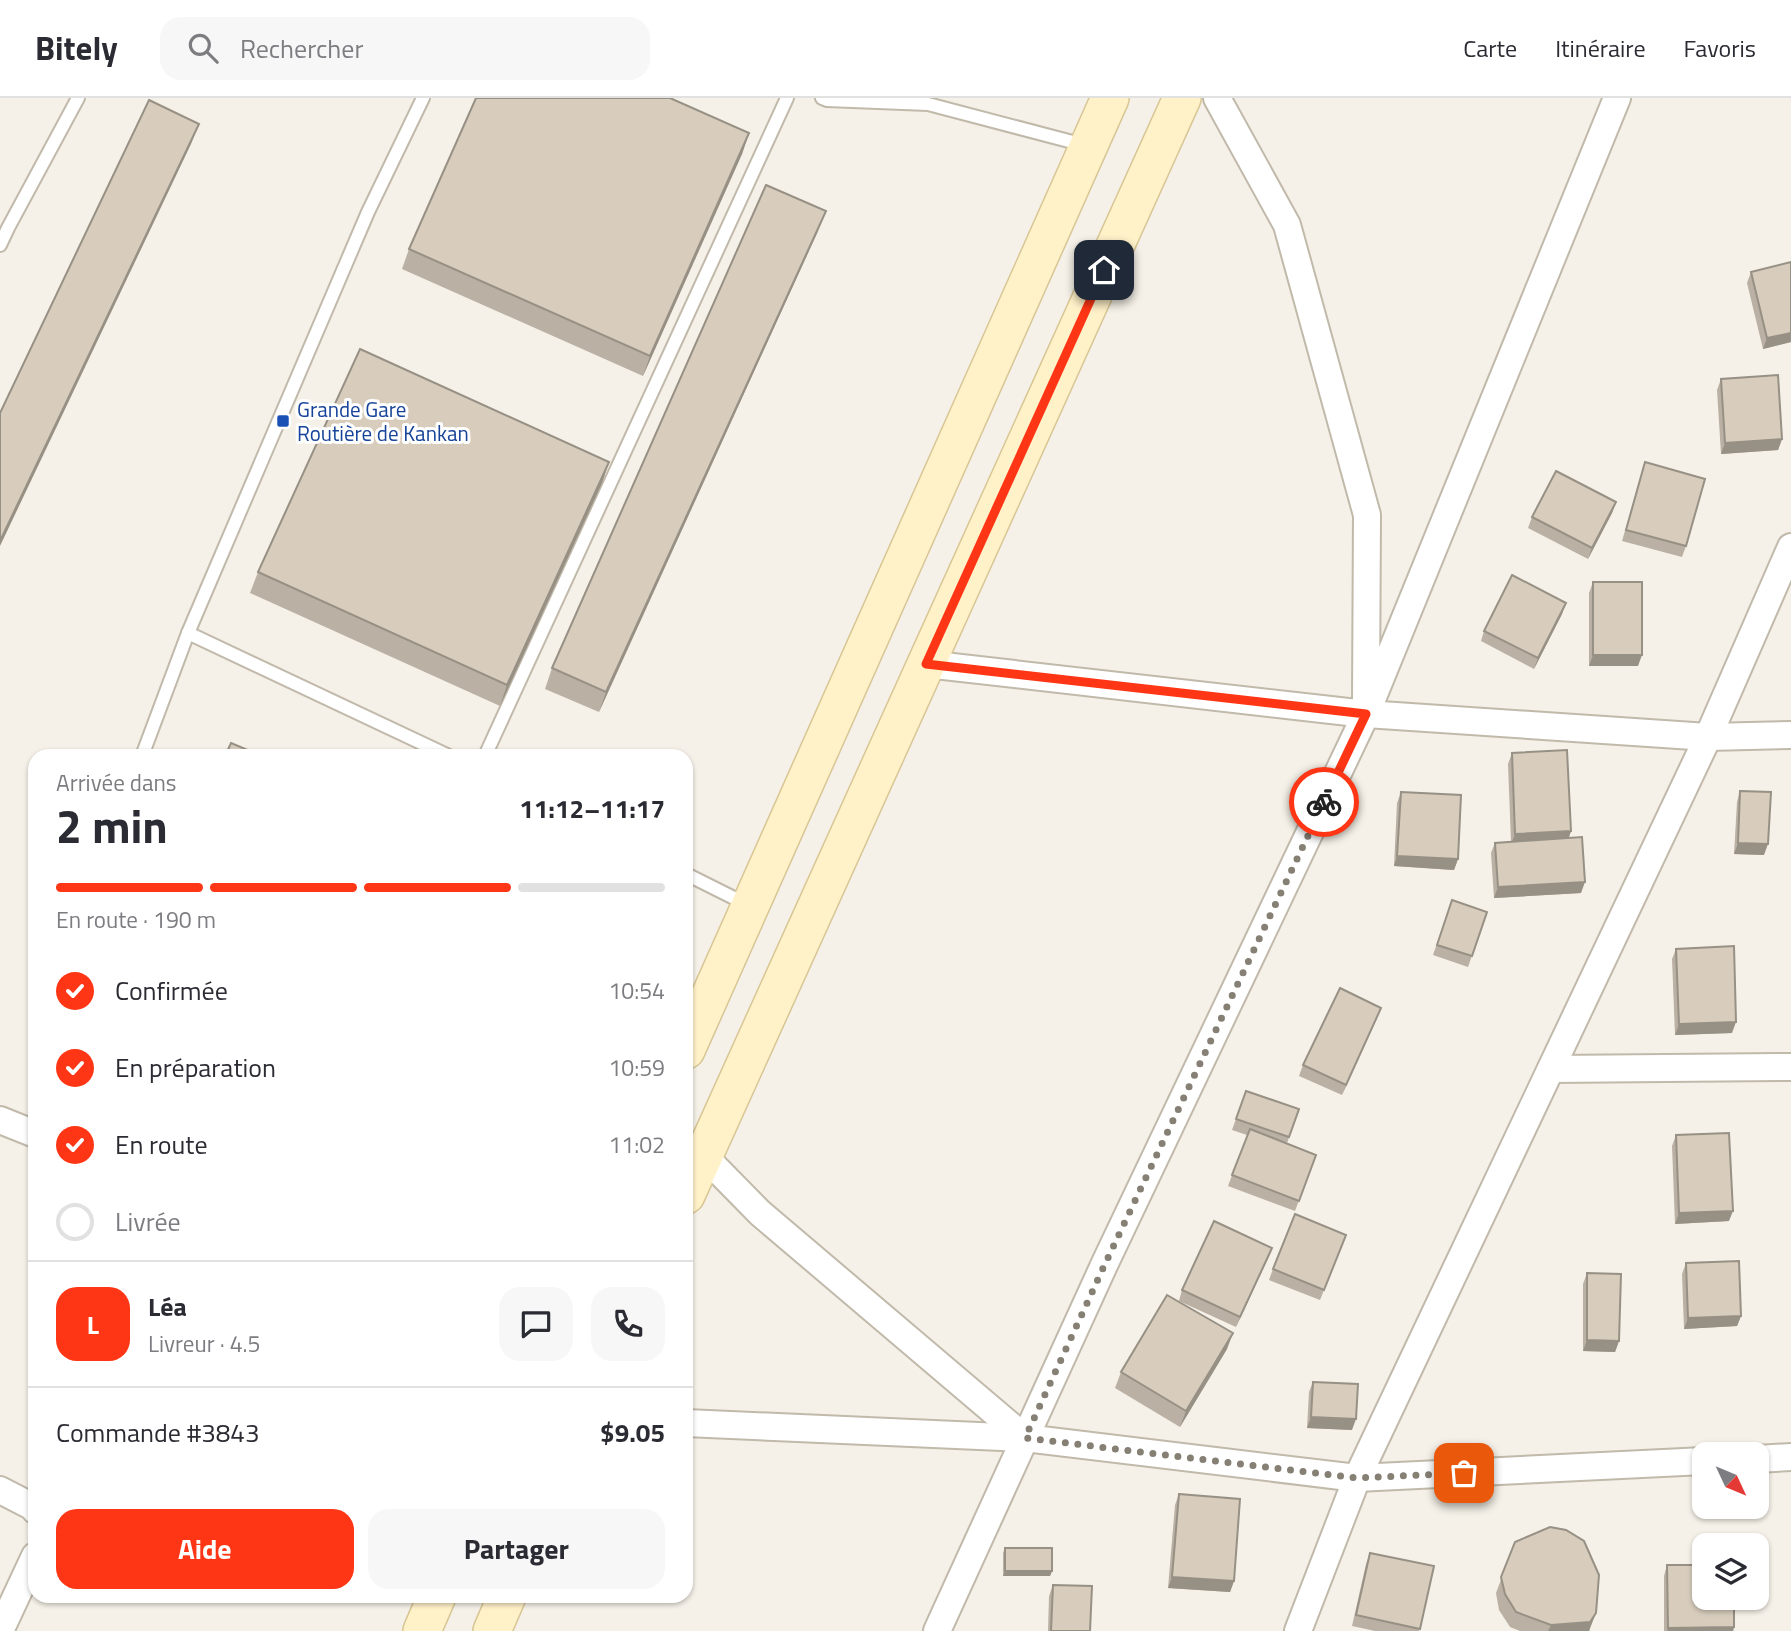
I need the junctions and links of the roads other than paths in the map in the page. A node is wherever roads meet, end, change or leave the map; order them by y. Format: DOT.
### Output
graph roads {
  1 [pos="78,98"];
  2 [pos="423,98"];
  3 [pos="787,98"];
  4 [pos="822,98"];
  5 [pos="1110,98"];
  6 [pos="1182,98"];
  7 [pos="1217,98"];
  8 [pos="1617,98"];
  9 [pos="1088,146"];
  10 [pos="0,245"];
  11 [pos="1791,547"];
  12 [pos="188,633"];
  13 [pos="926,664"];
  14 [pos="1366,714"];
  15 [pos="1791,734"];
  16 [pos="1708,737"];
  17 [pos="145,749"];
  18 [pos="434,749"];
  19 [pos="488,749"];
  20 [pos="693,877"];
  21 [pos="751,906"];
  22 [pos="693,1034"];
  23 [pos="1791,1067"];
  24 [pos="1551,1069"];
  25 [pos="0,1119"];
  26 [pos="28,1131"];
  27 [pos="704,1156"];
  28 [pos="693,1180"];
  29 [pos="693,1423"];
  30 [pos="1025,1438"];
  31 [pos="1791,1457"];
  32 [pos="1769,1458"];
  33 [pos="1692,1462"];
  34 [pos="1357,1478"];
  35 [pos="0,1490"];
  36 [pos="28,1504"];
  37 [pos="28,1571"];
  38 [pos="434,1603"];
  39 [pos="504,1603"];
  40 [pos="0,1631"];
  41 [pos="422,1631"];
  42 [pos="492,1631"];
  43 [pos="937,1631"];
  44 [pos="1298,1631"];
  1 -- 10 [label="lane"];
  2 -- 12 [label="lane"];
  3 -- 19 [label="lane"];
  4 -- 9 [label="lane"];
  5 -- 9 [label="main road"];
  6 -- 13 [label="main road"];
  7 -- 14 [label="street"];
  8 -- 14 [label="street"];
  9 -- 21 [label="main road"];
  11 -- 16 [label="street"];
  12 -- 17 [label="lane"];
  12 -- 18 [label="lane"];
  13 -- 14 [label="street"];
  13 -- 27 [label="main road"];
  14 -- 16 [label="street"];
  14 -- 30 [label="street"];
  15 -- 16 [label="street"];
  16 -- 24 [label="street"];
  20 -- 21 [label="lane"];
  21 -- 22 [label="main road"];
  23 -- 24 [label="street"];
  24 -- 34 [label="street"];
  25 -- 26 [label="street"];
  27 -- 28 [label="main road"];
  27 -- 30 [label="street"];
  29 -- 30 [label="street"];
  30 -- 34 [label="street"];
  30 -- 43 [label="street"];
  31 -- 32 [label="street"];
  33 -- 34 [label="street"];
  34 -- 44 [label="street"];
  35 -- 36 [label="street"];
  37 -- 40 [label="street"];
  38 -- 41 [label="main road"];
  39 -- 42 [label="main road"];
}
